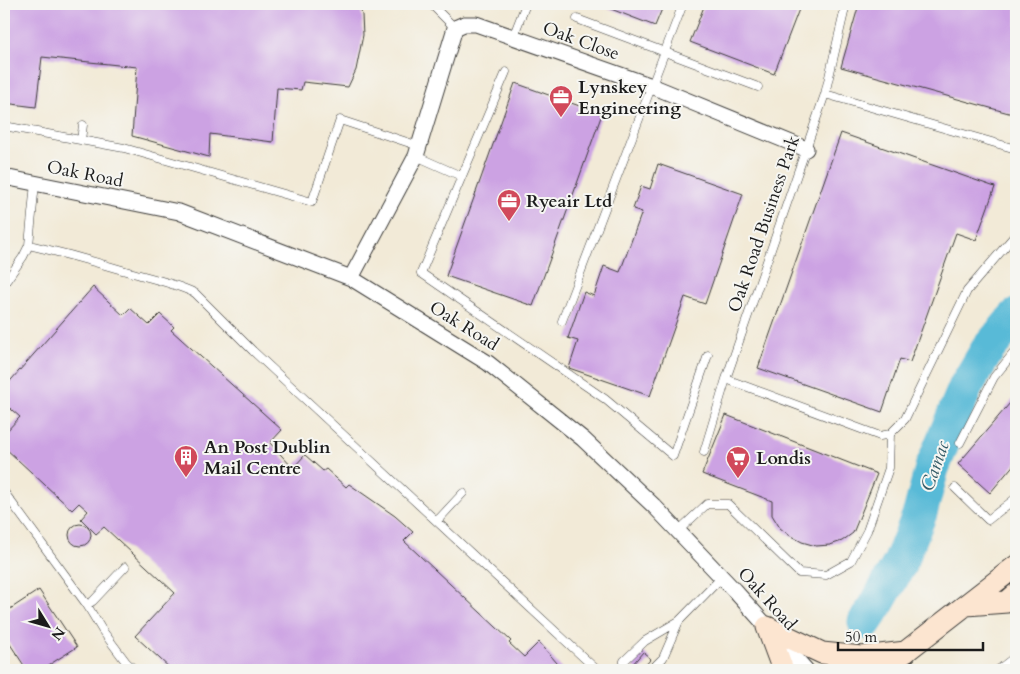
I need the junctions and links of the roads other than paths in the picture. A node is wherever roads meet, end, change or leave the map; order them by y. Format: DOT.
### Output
graph roads {
  1 [pos="430,4"];
  2 [pos="526,4"];
  3 [pos="683,4"];
  4 [pos="846,4"];
  5 [pos="577,19"];
  6 [pos="456,28"];
  7 [pos="513,37"];
  8 [pos="665,52"];
  9 [pos="506,72"];
  10 [pos="652,86"];
  11 [pos="758,87"];
  12 [pos="824,94"];
  13 [pos="83,125"];
  14 [pos="4,126"];
  15 [pos="82,140"];
  16 [pos="806,149"];
  17 [pos="1016,150"];
  18 [pos="417,151"];
  19 [pos="461,176"];
  20 [pos="4,177"];
  21 [pos="35,183"];
  22 [pos="1016,234"];
  23 [pos="29,245"];
  24 [pos="351,278"];
  25 [pos="4,284"];
  26 [pos="562,321"];
  27 [pos="1016,350"];
  28 [pos="708,355"];
  29 [pos="726,379"];
  30 [pos="890,434"];
  31 [pos="960,443"];
  32 [pos="704,452"];
  33 [pos="955,488"];
  34 [pos="4,492"];
  35 [pos="463,494"];
  36 [pos="1016,498"];
  37 [pos="436,521"];
  38 [pos="678,531"];
  39 [pos="1016,566"];
  40 [pos="125,567"];
  41 [pos="722,577"];
  42 [pos="1016,594"];
  43 [pos="87,605"];
  44 [pos="966,605"];
  45 [pos="678,621"];
  46 [pos="767,627"];
  47 [pos="1016,656"];
  48 [pos="903,661"];
  49 [pos="135,670"];
  50 [pos="597,670"];
  51 [pos="622,670"];
  52 [pos="651,670"];
  53 [pos="783,670"];
  54 [pos="806,670"];
  55 [pos="882,670"];
  56 [pos="998,670"];
  1 -- 6 [label="lane"];
  2 -- 7 [label="lane"];
  3 -- 8 [label="lane"];
  4 -- 12 [label="lane, Oak Road Business Park"];
  5 -- 8 [label="lane"];
  6 -- 7 [label="street, Oak Close"];
  6 -- 18 [label="street"];
  7 -- 10 [label="street, Oak Close"];
  8 -- 10 [label="lane"];
  8 -- 11 [label="lane"];
  9 -- 19 [label="lane"];
  10 -- 16 [label="street, Oak Close"];
  10 -- 26 [label="lane"];
  12 -- 16 [label="lane, Oak Road Business Park"];
  12 -- 17 [label="lane"];
  13 -- 15 [label="lane"];
  14 -- 15 [label="lane"];
  15 -- 18 [label="lane"];
  16 -- 29 [label="lane, Oak Road Business Park"];
  18 -- 19 [label="lane"];
  18 -- 24 [label="street"];
  19 -- 28 [label="lane"];
  20 -- 21 [label="street, Oak Road"];
  21 -- 23 [label="lane"];
  21 -- 24 [label="street, Oak Road"];
  22 -- 30 [label="lane"];
  23 -- 25 [label="lane"];
  23 -- 37 [label="lane"];
  24 -- 38 [label="street, Oak Road"];
  27 -- 31 [label="lane"];
  29 -- 30 [label="lane"];
  29 -- 32 [label="lane, Oak Road Business Park"];
  30 -- 38 [label="lane"];
  33 -- 36 [label="lane"];
  34 -- 43 [label="lane"];
  35 -- 37 [label="lane"];
  37 -- 50 [label="lane"];
  38 -- 41 [label="street, Oak Road"];
  39 -- 44 [label="main road"];
  40 -- 43 [label="lane"];
  41 -- 45 [label="lane"];
  41 -- 46 [label="street, Oak Road"];
  42 -- 44 [label="main road"];
  43 -- 49 [label="lane"];
  44 -- 48 [label="main road"];
  45 -- 51 [label="lane"];
  45 -- 52 [label="lane"];
  46 -- 48 [label="main road"];
  46 -- 53 [label="main road"];
  46 -- 54 [label="street, Oak Road"];
  47 -- 56 [label="lane"];
  48 -- 55 [label="main road"];
}
